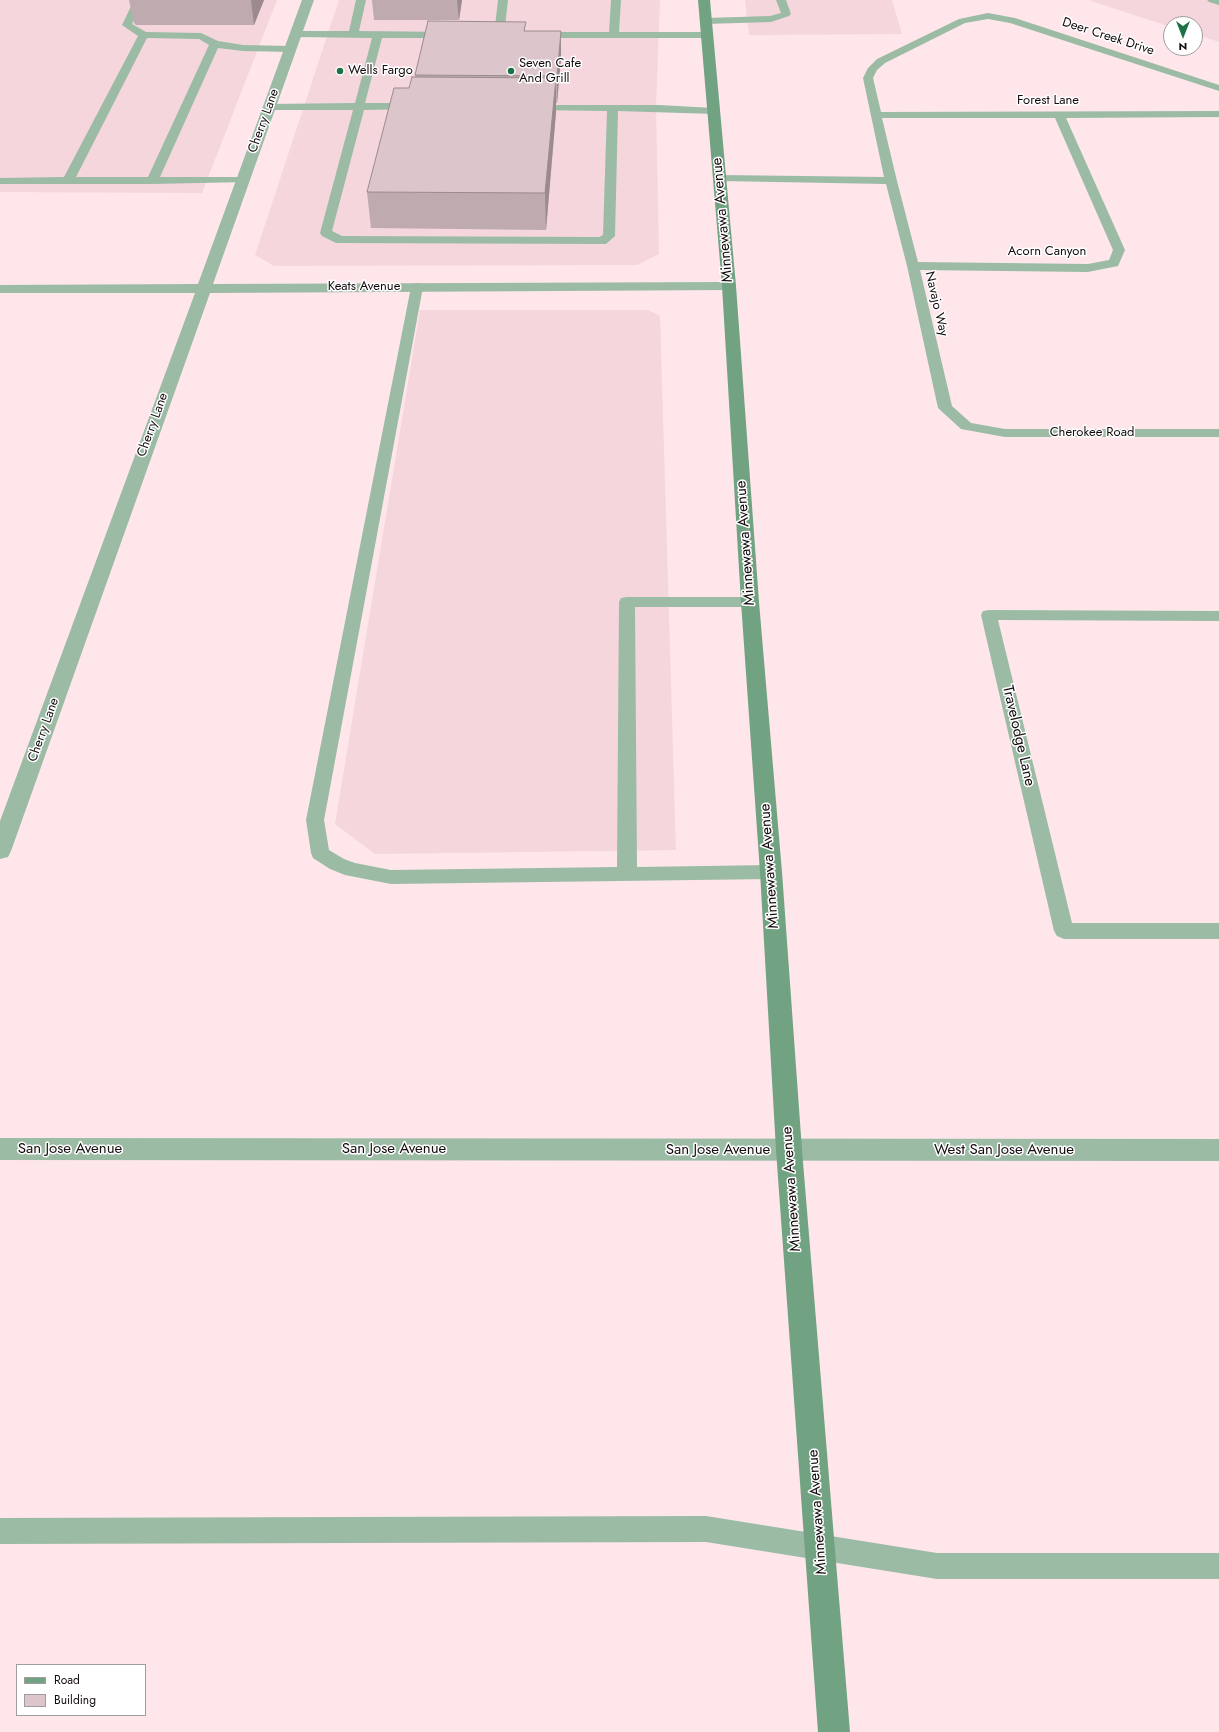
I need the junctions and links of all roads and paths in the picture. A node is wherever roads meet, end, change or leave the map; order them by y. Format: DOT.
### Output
graph roads {
  1 [pos="139,0"];
  2 [pos="308,0"];
  3 [pos="360,0"];
  4 [pos="503,0"];
  5 [pos="616,0"];
  6 [pos="704,0"];
  7 [pos="781,0"];
  8 [pos="1212,0"];
  9 [pos="1219,2"];
  10 [pos="988,16"];
  11 [pos="706,21"];
  12 [pos="378,34"];
  13 [pos="144,35"];
  14 [pos="353,35"];
  15 [pos="461,35"];
  16 [pos="499,35"];
  17 [pos="528,35"];
  18 [pos="614,35"];
  19 [pos="707,36"];
  20 [pos="293,41"];
  21 [pos="215,44"];
  22 [pos="1219,88"];
  23 [pos="360,106"];
  24 [pos="423,106"];
  25 [pos="269,107"];
  26 [pos="518,107"];
  27 [pos="613,108"];
  28 [pos="714,111"];
  29 [pos="1219,114"];
  30 [pos="876,115"];
  31 [pos="1059,115"];
  32 [pos="720,178"];
  33 [pos="152,180"];
  34 [pos="242,180"];
  35 [pos="891,180"];
  36 [pos="0,181"];
  37 [pos="68,181"];
  38 [pos="913,266"];
  39 [pos="729,286"];
  40 [pos="417,287"];
  41 [pos="203,288"];
  42 [pos="0,289"];
  43 [pos="966,426"];
  44 [pos="1219,433"];
  45 [pos="750,602"];
  46 [pos="1219,616"];
  47 [pos="0,851"];
  48 [pos="771,872"];
  49 [pos="628,873"];
  50 [pos="1219,931"];
  51 [pos="0,1149"];
  52 [pos="789,1150"];
  53 [pos="1219,1150"];
  54 [pos="0,1531"];
  55 [pos="821,1548"];
  56 [pos="1219,1566"];
  57 [pos="834,1732"];
  1 -- 13 [label="lane"];
  2 -- 20 [label="street, Cherry Lane"];
  3 -- 14 [label="lane"];
  4 -- 16 [label="lane"];
  5 -- 18 [label="lane"];
  6 -- 11 [label="main road, Minnewawa Avenue"];
  7 -- 11 [label="lane"];
  8 -- 9 [label="lane"];
  10 -- 22 [label="lane, Deer Creek Drive"];
  10 -- 30 [label="lane, Navajo Way"];
  11 -- 19 [label="main road, Minnewawa Avenue"];
  12 -- 14 [label="lane"];
  12 -- 15 [label="lane"];
  12 -- 23 [label="lane"];
  13 -- 21 [label="lane"];
  13 -- 37 [label="lane"];
  14 -- 20 [label="lane"];
  17 -- 18 [label="lane"];
  18 -- 19 [label="lane"];
  19 -- 28 [label="main road, Minnewawa Avenue"];
  20 -- 21 [label="lane"];
  20 -- 25 [label="street, Cherry Lane"];
  21 -- 33 [label="lane"];
  23 -- 24 [label="lane"];
  23 -- 25 [label="lane"];
  23 -- 27 [label="lane"];
  25 -- 34 [label="street, Cherry Lane"];
  26 -- 27 [label="lane"];
  27 -- 28 [label="lane"];
  28 -- 32 [label="main road, Minnewawa Avenue"];
  29 -- 31 [label="lane, Forest Lane"];
  30 -- 31 [label="lane, Forest Lane"];
  30 -- 35 [label="lane, Navajo Way"];
  31 -- 38 [label="lane, Acorn Canyon"];
  32 -- 35 [label="lane"];
  32 -- 39 [label="main road, Minnewawa Avenue"];
  33 -- 34 [label="lane"];
  33 -- 37 [label="lane"];
  34 -- 41 [label="street, Cherry Lane"];
  35 -- 38 [label="lane, Navajo Way"];
  36 -- 37 [label="lane"];
  38 -- 43 [label="lane, Navajo Way"];
  39 -- 40 [label="street, Keats Avenue"];
  39 -- 45 [label="main road, Minnewawa Avenue"];
  40 -- 41 [label="street, Keats Avenue"];
  40 -- 49 [label="lane"];
  41 -- 42 [label="street, Keats Avenue"];
  41 -- 47 [label="street, Cherry Lane"];
  43 -- 44 [label="lane, Cherokee Road"];
  45 -- 48 [label="main road, Minnewawa Avenue"];
  45 -- 49 [label="lane"];
  46 -- 50 [label="lane, Travelodge Lane"];
  48 -- 49 [label="lane"];
  48 -- 52 [label="main road, Minnewawa Avenue"];
  51 -- 52 [label="street, San Jose Avenue"];
  52 -- 53 [label="street, West San Jose Avenue"];
  52 -- 55 [label="main road, Minnewawa Avenue"];
  54 -- 55 [label="lane"];
  55 -- 56 [label="lane"];
  55 -- 57 [label="main road, Minnewawa Avenue"];
}
